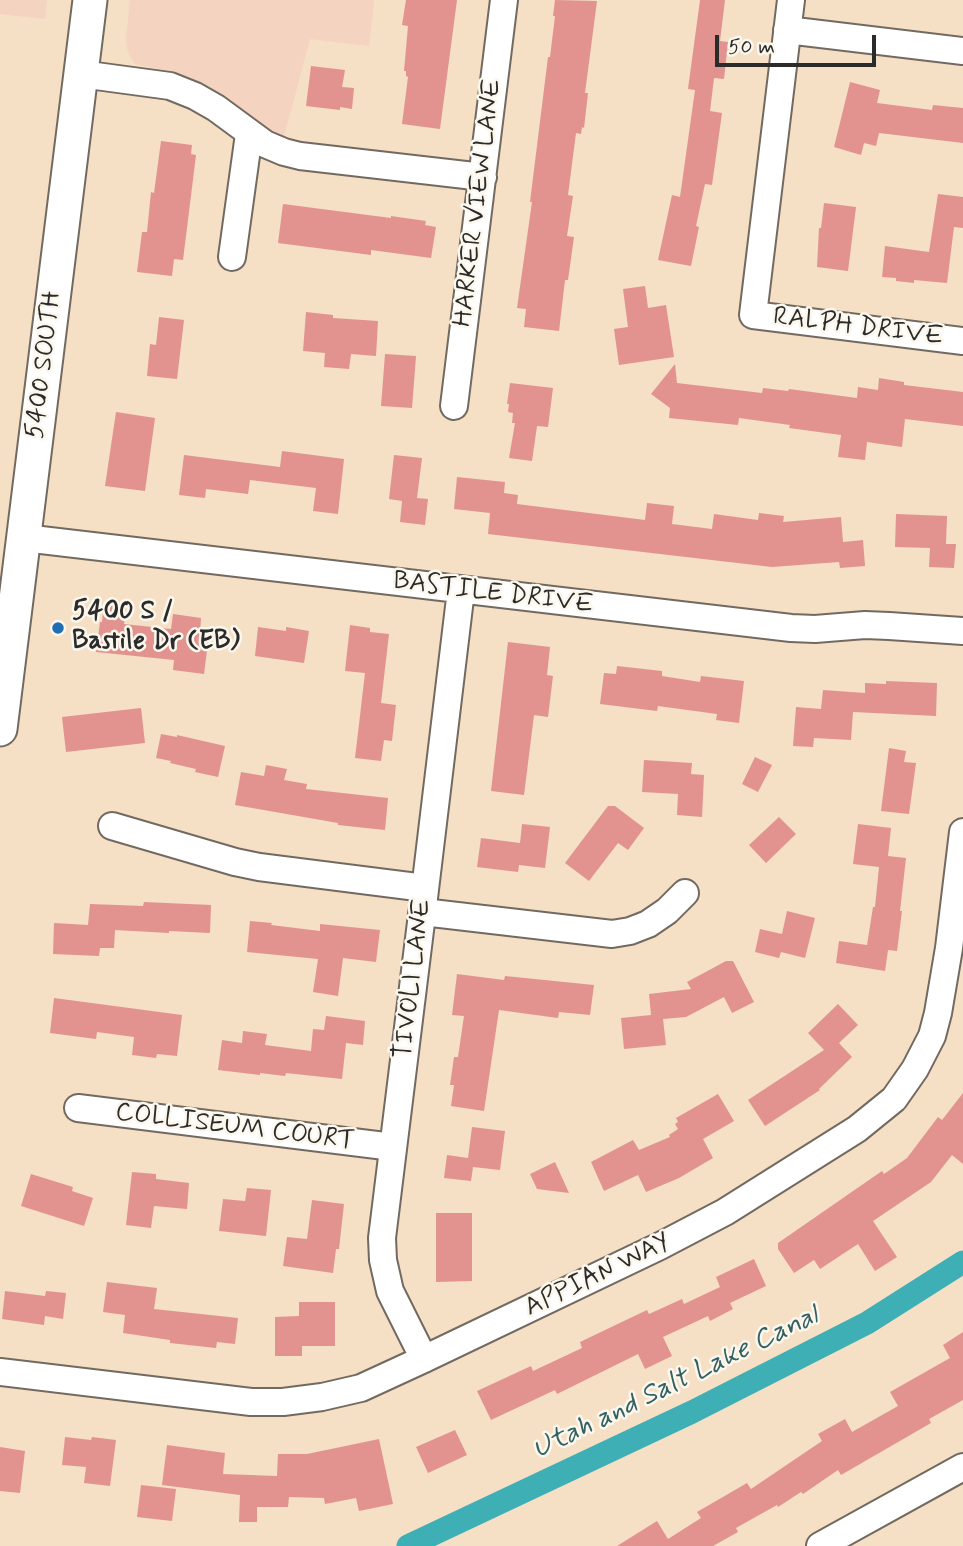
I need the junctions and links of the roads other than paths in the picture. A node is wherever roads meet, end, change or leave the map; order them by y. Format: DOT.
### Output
graph roads {
  1 [pos="90,0"];
  2 [pos="504,0"];
  3 [pos="791,0"];
  4 [pos="787,30"];
  5 [pos="963,51"];
  6 [pos="81,74"];
  7 [pos="249,134"];
  8 [pos="483,177"];
  9 [pos="232,257"];
  10 [pos="963,341"];
  11 [pos="454,406"];
  12 [pos="23,538"];
  13 [pos="461,590"];
  14 [pos="963,631"];
  15 [pos="0,729"];
  16 [pos="112,827"];
  17 [pos="963,832"];
  18 [pos="685,893"];
  19 [pos="424,900"];
  20 [pos="956,948"];
  21 [pos="78,1108"];
  22 [pos="393,1147"];
  23 [pos="425,1359"];
  24 [pos="0,1373"];
  25 [pos="963,1467"];
  26 [pos="820,1546"];
  1 -- 6 [label="main road, 5400 SOUTH"];
  2 -- 8 [label="street, HARKER VIEW LANE"];
  3 -- 4 [label="street"];
  4 -- 5 [label="street"];
  4 -- 10 [label="street, RALPH DRIVE"];
  6 -- 7 [label="street"];
  6 -- 12 [label="main road, 5400 SOUTH"];
  7 -- 8 [label="street"];
  7 -- 9 [label="street"];
  8 -- 11 [label="street, HARKER VIEW LANE"];
  12 -- 13 [label="street, BASTILE DRIVE"];
  12 -- 15 [label="main road, 5400 SOUTH"];
  13 -- 14 [label="street, BASTILE DRIVE"];
  13 -- 19 [label="street, TIVOLI LANE"];
  16 -- 19 [label="street"];
  17 -- 20 [label="street, APPIAN WAY"];
  18 -- 19 [label="street"];
  19 -- 22 [label="street, TIVOLI LANE"];
  20 -- 23 [label="street, APPIAN WAY"];
  21 -- 22 [label="street, COLLISEUM COURT"];
  22 -- 23 [label="street, TIVOLI LANE"];
  23 -- 24 [label="street, APPIAN WAY"];
  25 -- 26 [label="street"];
}
